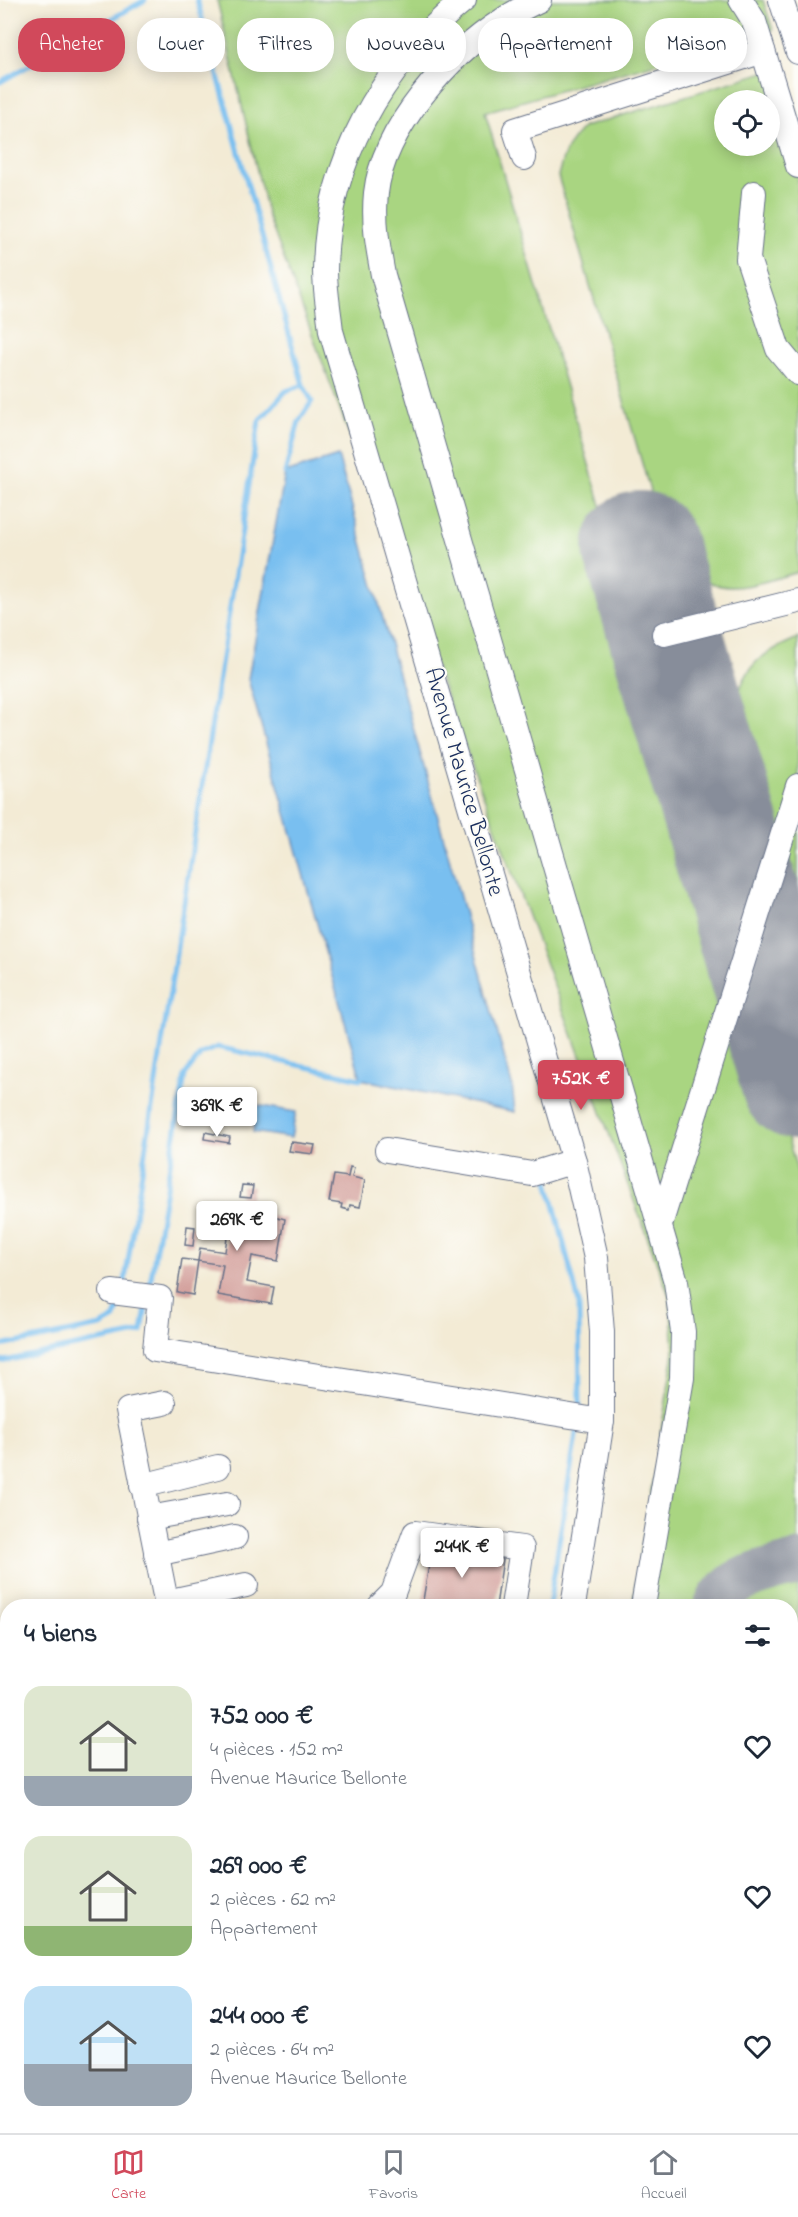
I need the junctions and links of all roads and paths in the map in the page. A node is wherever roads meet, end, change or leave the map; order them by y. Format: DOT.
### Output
graph roads {
  1 [pos="464,0"];
  2 [pos="539,0"];
  3 [pos="741,0"];
  4 [pos="781,0"];
  5 [pos="797,46"];
  6 [pos="763,51"];
  7 [pos="524,158"];
  8 [pos="798,166"];
  9 [pos="754,193"];
  10 [pos="798,373"];
  11 [pos="798,601"];
  12 [pos="664,634"];
  13 [pos="798,786"];
  14 [pos="387,1150"];
  15 [pos="554,1167"];
  16 [pos="660,1225"];
  17 [pos="112,1292"];
  18 [pos="164,1403"];
  19 [pos="587,1418"];
  20 [pos="218,1467"];
  21 [pos="142,1486"];
  22 [pos="227,1504"];
  23 [pos="149,1518"];
  24 [pos="235,1537"];
  25 [pos="156,1554"];
  26 [pos="246,1585"];
  27 [pos="165,1599"];
  28 [pos="187,1599"];
  29 [pos="387,1599"];
  30 [pos="514,1599"];
  31 [pos="574,1599"];
  32 [pos="644,1599"];
  1 -- 15 [label="street, Avenue Maurice Bellonte"];
  2 -- 16 [label="street"];
  3 -- 6 [label="street"];
  4 -- 5 [label="street"];
  6 -- 7 [label="street"];
  6 -- 8 [label="street"];
  9 -- 10 [label="street"];
  11 -- 12 [label="street"];
  13 -- 16 [label="street"];
  14 -- 15 [label="street"];
  15 -- 19 [label="street, Avenue Maurice Bellonte"];
  16 -- 32 [label="street"];
  17 -- 19 [label="street"];
  18 -- 21 [label="street"];
  19 -- 31 [label="street, Avenue Maurice Bellonte"];
  20 -- 21 [label="street"];
  21 -- 23 [label="street"];
  22 -- 23 [label="street"];
  23 -- 25 [label="street"];
  24 -- 25 [label="street"];
  25 -- 27 [label="street"];
  26 -- 28 [label="street"];
  29 -- 30 [label="street"];
}
